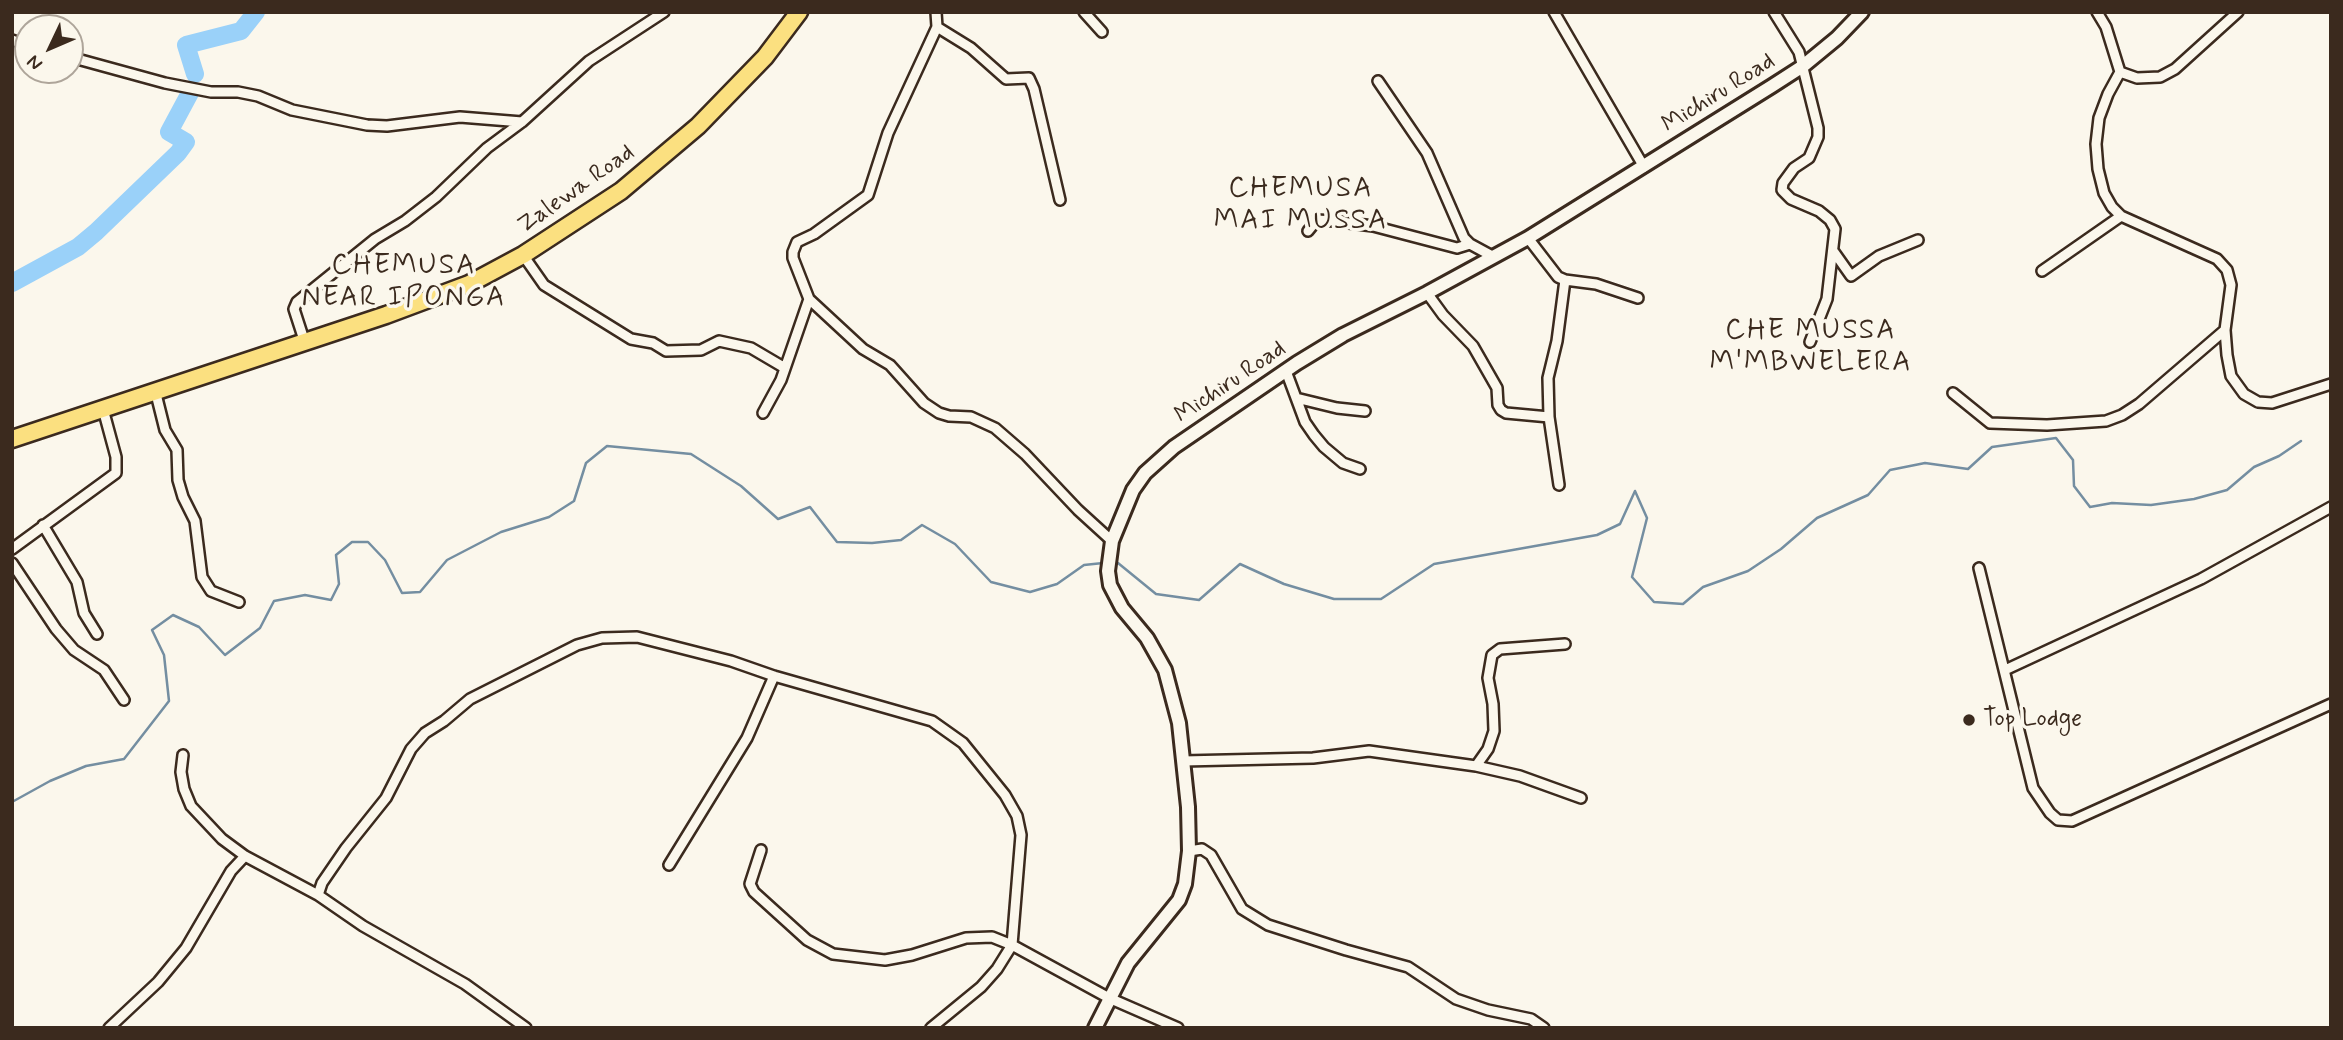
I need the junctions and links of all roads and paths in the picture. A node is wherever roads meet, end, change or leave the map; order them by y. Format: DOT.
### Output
graph roads {
  1 [pos="664,12"];
  2 [pos="799,12"];
  3 [pos="936,12"];
  4 [pos="1084,12"];
  5 [pos="1554,12"];
  6 [pos="1774,12"];
  7 [pos="1861,12"];
  8 [pos="2098,12"];
  9 [pos="2238,12"];
  10 [pos="936,27"];
  11 [pos="1102,32"];
  12 [pos="84,61"];
  13 [pos="1803,66"];
  14 [pos="2120,72"];
  15 [pos="1378,81"];
  16 [pos="522,122"];
  17 [pos="1644,167"];
  18 [pos="1060,200"];
  19 [pos="2121,216"];
  20 [pos="1308,231"];
  21 [pos="1528,238"];
  22 [pos="1918,240"];
  23 [pos="1470,244"];
  24 [pos="1833,252"];
  25 [pos="523,255"];
  26 [pos="1494,257"];
  27 [pos="2042,271"];
  28 [pos="1565,280"];
  29 [pos="1427,293"];
  30 [pos="1638,298"];
  31 [pos="809,299"];
  32 [pos="2225,330"];
  33 [pos="1810,342"];
  34 [pos="305,343"];
  35 [pos="785,368"];
  36 [pos="1286,371"];
  37 [pos="2331,384"];
  38 [pos="155,390"];
  39 [pos="1953,393"];
  40 [pos="1296,398"];
  41 [pos="103,409"];
  42 [pos="1365,411"];
  43 [pos="763,412"];
  44 [pos="1549,416"];
  45 [pos="12,439"];
  46 [pos="1360,469"];
  47 [pos="1559,485"];
  48 [pos="2331,507"];
  49 [pos="43,526"];
  50 [pos="1112,541"];
  51 [pos="12,549"];
  52 [pos="12,563"];
  53 [pos="1979,568"];
  54 [pos="239,602"];
  55 [pos="97,634"];
  56 [pos="1565,644"];
  57 [pos="2005,670"];
  58 [pos="774,676"];
  59 [pos="124,700"];
  60 [pos="2331,704"];
  61 [pos="183,755"];
  62 [pos="1183,761"];
  63 [pos="1476,766"];
  64 [pos="1581,798"];
  65 [pos="761,850"];
  66 [pos="1189,850"];
  67 [pos="245,856"];
  68 [pos="669,865"];
  69 [pos="318,895"];
  70 [pos="1012,945"];
  71 [pos="1109,998"];
  72 [pos="109,1028"];
  73 [pos="526,1028"];
  74 [pos="931,1028"];
  75 [pos="1096,1028"];
  76 [pos="1178,1028"];
  77 [pos="1544,1028"];
  1 -- 16 [label="street"];
  2 -- 25 [label="highway, Zalewa Road"];
  3 -- 10 [label="street"];
  4 -- 11 [label="street"];
  5 -- 17 [label="street"];
  6 -- 13 [label="street"];
  7 -- 13 [label="street, Michiru Road"];
  8 -- 14 [label="street"];
  9 -- 14 [label="street"];
  10 -- 18 [label="street"];
  10 -- 31 [label="street"];
  12 -- 16 [label="street"];
  13 -- 17 [label="street, Michiru Road"];
  13 -- 24 [label="street"];
  14 -- 19 [label="street"];
  15 -- 23 [label="street"];
  16 -- 34 [label="street"];
  17 -- 21 [label="street, Michiru Road"];
  19 -- 27 [label="street"];
  19 -- 32 [label="street"];
  20 -- 23 [label="street"];
  21 -- 26 [label="street, Michiru Road"];
  21 -- 28 [label="street"];
  22 -- 24 [label="street"];
  23 -- 26 [label="street"];
  24 -- 33 [label="street"];
  25 -- 34 [label="highway, Zalewa Road"];
  25 -- 35 [label="street"];
  26 -- 29 [label="street, Michiru Road"];
  28 -- 30 [label="street"];
  28 -- 44 [label="street"];
  29 -- 36 [label="street, Michiru Road"];
  29 -- 44 [label="street"];
  31 -- 35 [label="street"];
  31 -- 50 [label="street"];
  32 -- 37 [label="street"];
  32 -- 39 [label="street"];
  34 -- 38 [label="highway, Zalewa Road"];
  35 -- 43 [label="street"];
  36 -- 40 [label="street"];
  36 -- 50 [label="street, Michiru Road"];
  38 -- 41 [label="highway, Zalewa Road"];
  38 -- 54 [label="street"];
  40 -- 42 [label="street"];
  40 -- 46 [label="street"];
  41 -- 45 [label="highway, Zalewa Road"];
  41 -- 49 [label="street"];
  44 -- 47 [label="street"];
  48 -- 57 [label="street"];
  49 -- 51 [label="street"];
  49 -- 55 [label="street"];
  50 -- 62 [label="street, Michiru Road"];
  52 -- 59 [label="street"];
  53 -- 57 [label="street"];
  56 -- 63 [label="street"];
  57 -- 60 [label="street"];
  58 -- 68 [label="street"];
  58 -- 69 [label="street"];
  58 -- 70 [label="street"];
  61 -- 67 [label="street"];
  62 -- 63 [label="street"];
  62 -- 66 [label="street, Michiru Road"];
  63 -- 64 [label="street"];
  65 -- 70 [label="street"];
  66 -- 71 [label="street, Michiru Road"];
  66 -- 77 [label="street"];
  67 -- 69 [label="street"];
  67 -- 72 [label="street"];
  69 -- 73 [label="street"];
  70 -- 71 [label="street"];
  70 -- 74 [label="street"];
  71 -- 75 [label="street, Michiru Road"];
  71 -- 76 [label="street"];
}
